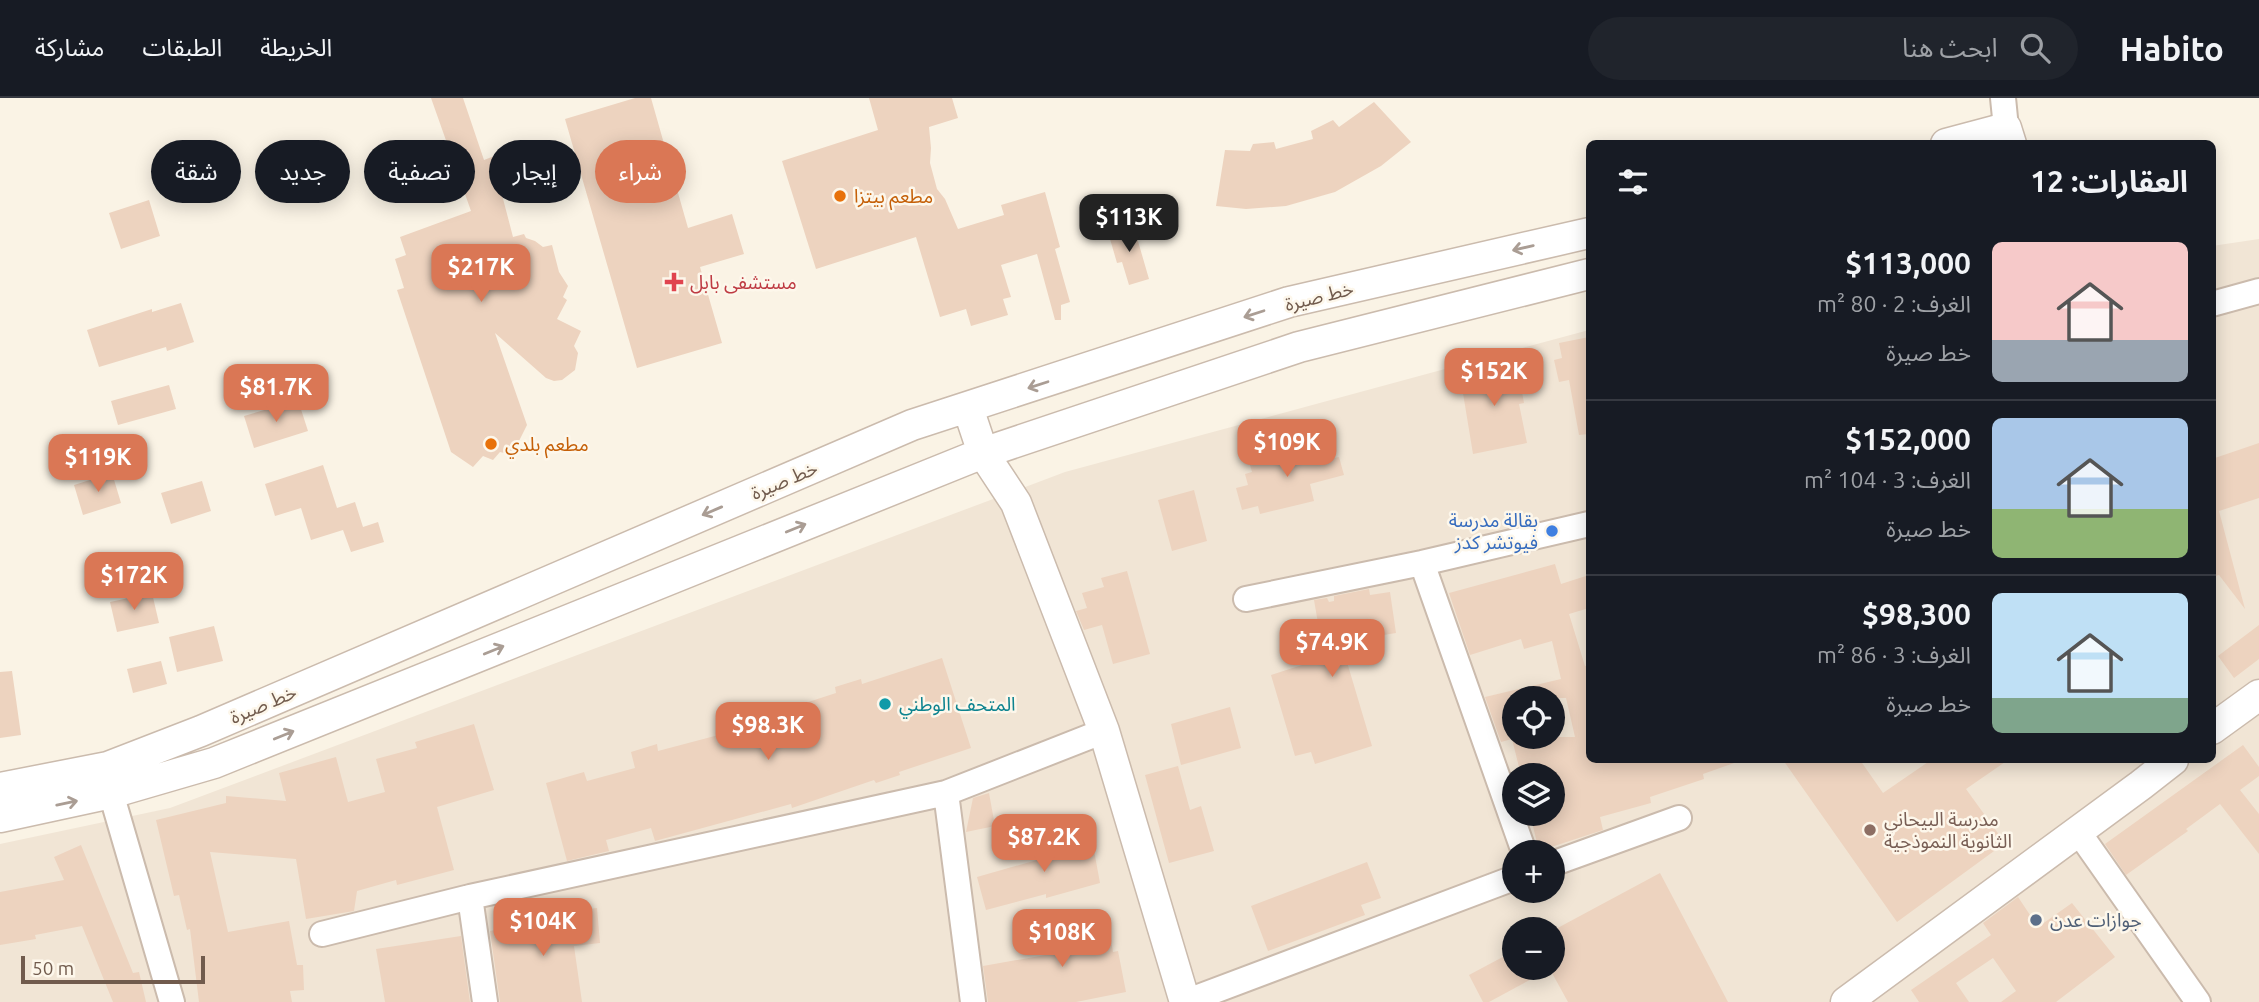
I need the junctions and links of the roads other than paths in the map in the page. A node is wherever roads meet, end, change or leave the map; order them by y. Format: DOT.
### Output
graph roads {
  1 [pos="2003,98"];
  2 [pos="2009,136"];
  3 [pos="1978,140"];
  4 [pos="1586,234"];
  5 [pos="1586,275"];
  6 [pos="2259,291"];
  7 [pos="2216,303"];
  8 [pos="968,408"];
  9 [pos="983,453"];
  10 [pos="1586,525"];
  11 [pos="1422,562"];
  12 [pos="1246,599"];
  13 [pos="2259,695"];
  14 [pos="2216,726"];
  15 [pos="1104,731"];
  16 [pos="2169,763"];
  17 [pos="110,780"];
  18 [pos="0,789"];
  19 [pos="946,793"];
  20 [pos="0,817"];
  21 [pos="1679,818"];
  22 [pos="2077,830"];
  23 [pos="1520,840"];
  24 [pos="1565,859"];
  25 [pos="1502,883"];
  26 [pos="470,897"];
  27 [pos="322,934"];
  28 [pos="172,1002"];
  29 [pos="485,1002"];
  30 [pos="973,1002"];
  31 [pos="1185,1002"];
  32 [pos="1846,1002"];
  33 [pos="2198,1002"];
  1 -- 2 [label="street"];
  2 -- 3 [label="street"];
  4 -- 8 [label="street, خط صيرة, one-way"];
  5 -- 9 [label="street, خط صيرة"];
  6 -- 7 [label="street"];
  8 -- 9 [label="street"];
  8 -- 17 [label="street, خط صيرة, one-way"];
  9 -- 15 [label="street"];
  17 -- 9 [label="street, خط صيرة, one-way"];
  10 -- 11 [label="street"];
  11 -- 12 [label="street"];
  11 -- 23 [label="street"];
  13 -- 14 [label="street"];
  15 -- 19 [label="street"];
  15 -- 31 [label="street"];
  16 -- 22 [label="street"];
  17 -- 18 [label="street, خط صيرة"];
  20 -- 17 [label="street, خط صيرة, one-way"];
  17 -- 28 [label="street"];
  19 -- 26 [label="street"];
  19 -- 30 [label="street"];
  21 -- 24 [label="street"];
  22 -- 32 [label="street"];
  22 -- 33 [label="street"];
  25 -- 31 [label="street"];
  26 -- 27 [label="street"];
  26 -- 29 [label="street"];
}
